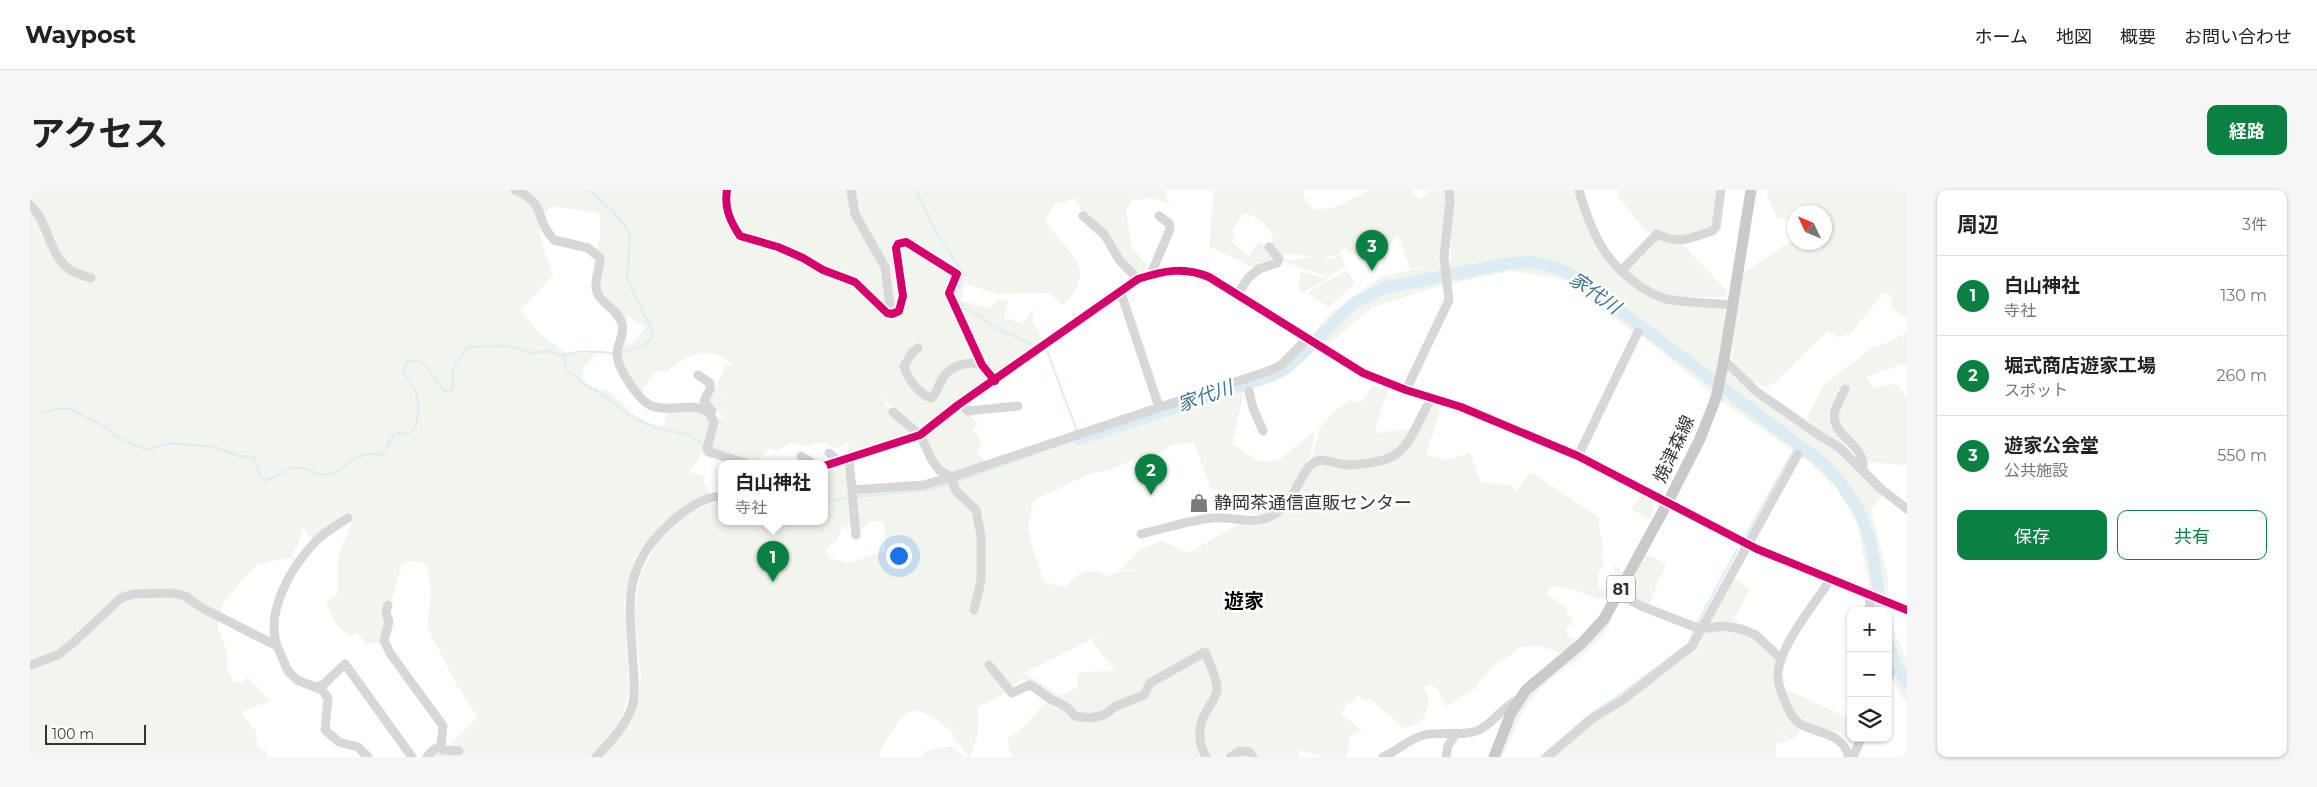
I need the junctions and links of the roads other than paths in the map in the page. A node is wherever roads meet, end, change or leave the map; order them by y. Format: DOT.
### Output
graph roads {
  1 [pos="515,190"];
  2 [pos="727,190"];
  3 [pos="851,190"];
  4 [pos="1449,190"];
  5 [pos="1579,190"];
  6 [pos="1721,190"];
  7 [pos="1751,190"];
  8 [pos="30,205"];
  9 [pos="1083,216"];
  10 [pos="1159,216"];
  11 [pos="1269,247"];
  12 [pos="1622,270"];
  13 [pos="1152,274"];
  14 [pos="91,278"];
  15 [pos="1138,278"];
  16 [pos="1120,290"];
  17 [pos="1238,295"];
  18 [pos="1733,305"];
  19 [pos="890,314"];
  20 [pos="1638,332"];
  21 [pos="1307,339"];
  22 [pos="918,348"];
  23 [pos="1724,360"];
  24 [pos="982,365"];
  25 [pos="698,375"];
  26 [pos="995,381"];
  27 [pos="1845,389"];
  28 [pos="1406,390"];
  29 [pos="1249,391"];
  30 [pos="1431,399"];
  31 [pos="960,403"];
  32 [pos="1018,406"];
  33 [pos="1159,407"];
  34 [pos="893,412"];
  35 [pos="714,422"];
  36 [pos="1263,430"];
  37 [pos="920,435"];
  38 [pos="829,453"];
  39 [pos="1798,454"];
  40 [pos="801,456"];
  41 [pos="1578,456"];
  42 [pos="849,458"];
  43 [pos="735,460"];
  44 [pos="807,460"];
  45 [pos="839,461"];
  46 [pos="828,465"];
  47 [pos="1863,469"];
  48 [pos="952,481"];
  49 [pos="852,494"];
  50 [pos="718,496"];
  51 [pos="1668,502"];
  52 [pos="1907,508"];
  53 [pos="348,518"];
  54 [pos="1141,534"];
  55 [pos="856,535"];
  56 [pos="1746,543"];
  57 [pos="1831,579"];
  58 [pos="1618,594"];
  59 [pos="1872,596"];
  60 [pos="388,605"];
  61 [pos="1871,607"];
  62 [pos="974,610"];
  63 [pos="1907,610"];
  64 [pos="1696,628"];
  65 [pos="277,646"];
  66 [pos="1781,658"];
  67 [pos="30,665"];
  68 [pos="990,665"];
  69 [pos="315,687"];
  70 [pos="1519,699"];
  71 [pos="1456,732"];
  72 [pos="1859,742"];
  73 [pos="441,746"];
  74 [pos="459,751"];
  75 [pos="368,757"];
  76 [pos="412,757"];
  77 [pos="426,757"];
  78 [pos="596,757"];
  79 [pos="1206,757"];
  80 [pos="1230,757"];
  81 [pos="1253,757"];
  82 [pos="1383,757"];
  83 [pos="1446,757"];
  84 [pos="1494,757"];
  85 [pos="1547,757"];
  86 [pos="1849,757"];
  87 [pos="1853,757"];
  1 -- 35 [label="street"];
  2 -- 19 [label="street"];
  3 -- 19 [label="street"];
  4 -- 28 [label="street"];
  5 -- 12 [label="street"];
  6 -- 12 [label="street"];
  7 -- 18 [label="main road, 焼津森線 / 81"];
  8 -- 14 [label="street"];
  9 -- 15 [label="street"];
  10 -- 13 [label="street"];
  11 -- 17 [label="street"];
  12 -- 18 [label="street"];
  13 -- 15 [label="street"];
  13 -- 17 [label="street"];
  15 -- 16 [label="street"];
  16 -- 26 [label="street"];
  16 -- 33 [label="street"];
  17 -- 21 [label="street"];
  18 -- 23 [label="main road, 焼津森線 / 81"];
  19 -- 24 [label="street"];
  20 -- 41 [label="street"];
  21 -- 28 [label="street"];
  21 -- 33 [label="street"];
  22 -- 24 [label="street"];
  23 -- 47 [label="street"];
  23 -- 51 [label="main road, 焼津森線 / 81"];
  24 -- 26 [label="street"];
  25 -- 35 [label="street"];
  26 -- 31 [label="street"];
  27 -- 47 [label="street"];
  28 -- 30 [label="street"];
  29 -- 36 [label="street"];
  30 -- 41 [label="street"];
  30 -- 54 [label="street"];
  31 -- 32 [label="street"];
  31 -- 37 [label="street"];
  33 -- 48 [label="street"];
  34 -- 37 [label="street"];
  35 -- 43 [label="street"];
  37 -- 42 [label="street"];
  37 -- 48 [label="street"];
  38 -- 45 [label="street"];
  39 -- 56 [label="street"];
  40 -- 44 [label="street"];
  41 -- 51 [label="street"];
  42 -- 45 [label="street"];
  42 -- 49 [label="street"];
  45 -- 46 [label="street"];
  47 -- 52 [label="street"];
  48 -- 49 [label="street"];
  48 -- 62 [label="street"];
  49 -- 55 [label="street"];
  50 -- 78 [label="street"];
  51 -- 56 [label="street"];
  51 -- 58 [label="main road, 焼津森線 / 81"];
  53 -- 65 [label="street"];
  56 -- 57 [label="street"];
  56 -- 64 [label="street"];
  57 -- 59 [label="street"];
  57 -- 66 [label="street"];
  58 -- 64 [label="street"];
  58 -- 70 [label="main road, 焼津森線 / 81"];
  59 -- 61 [label="street"];
  59 -- 63 [label="street"];
  60 -- 73 [label="street"];
  64 -- 66 [label="street"];
  64 -- 85 [label="street"];
  65 -- 67 [label="street"];
  65 -- 69 [label="street"];
  66 -- 86 [label="street"];
  68 -- 79 [label="street"];
  69 -- 75 [label="street"];
  69 -- 76 [label="street"];
  70 -- 71 [label="street"];
  70 -- 84 [label="main road, 焼津森線 / 81"];
  71 -- 82 [label="street"];
  71 -- 83 [label="street"];
  72 -- 87 [label="street"];
  73 -- 74 [label="street"];
  73 -- 77 [label="street"];
  80 -- 81 [label="street"];
}
